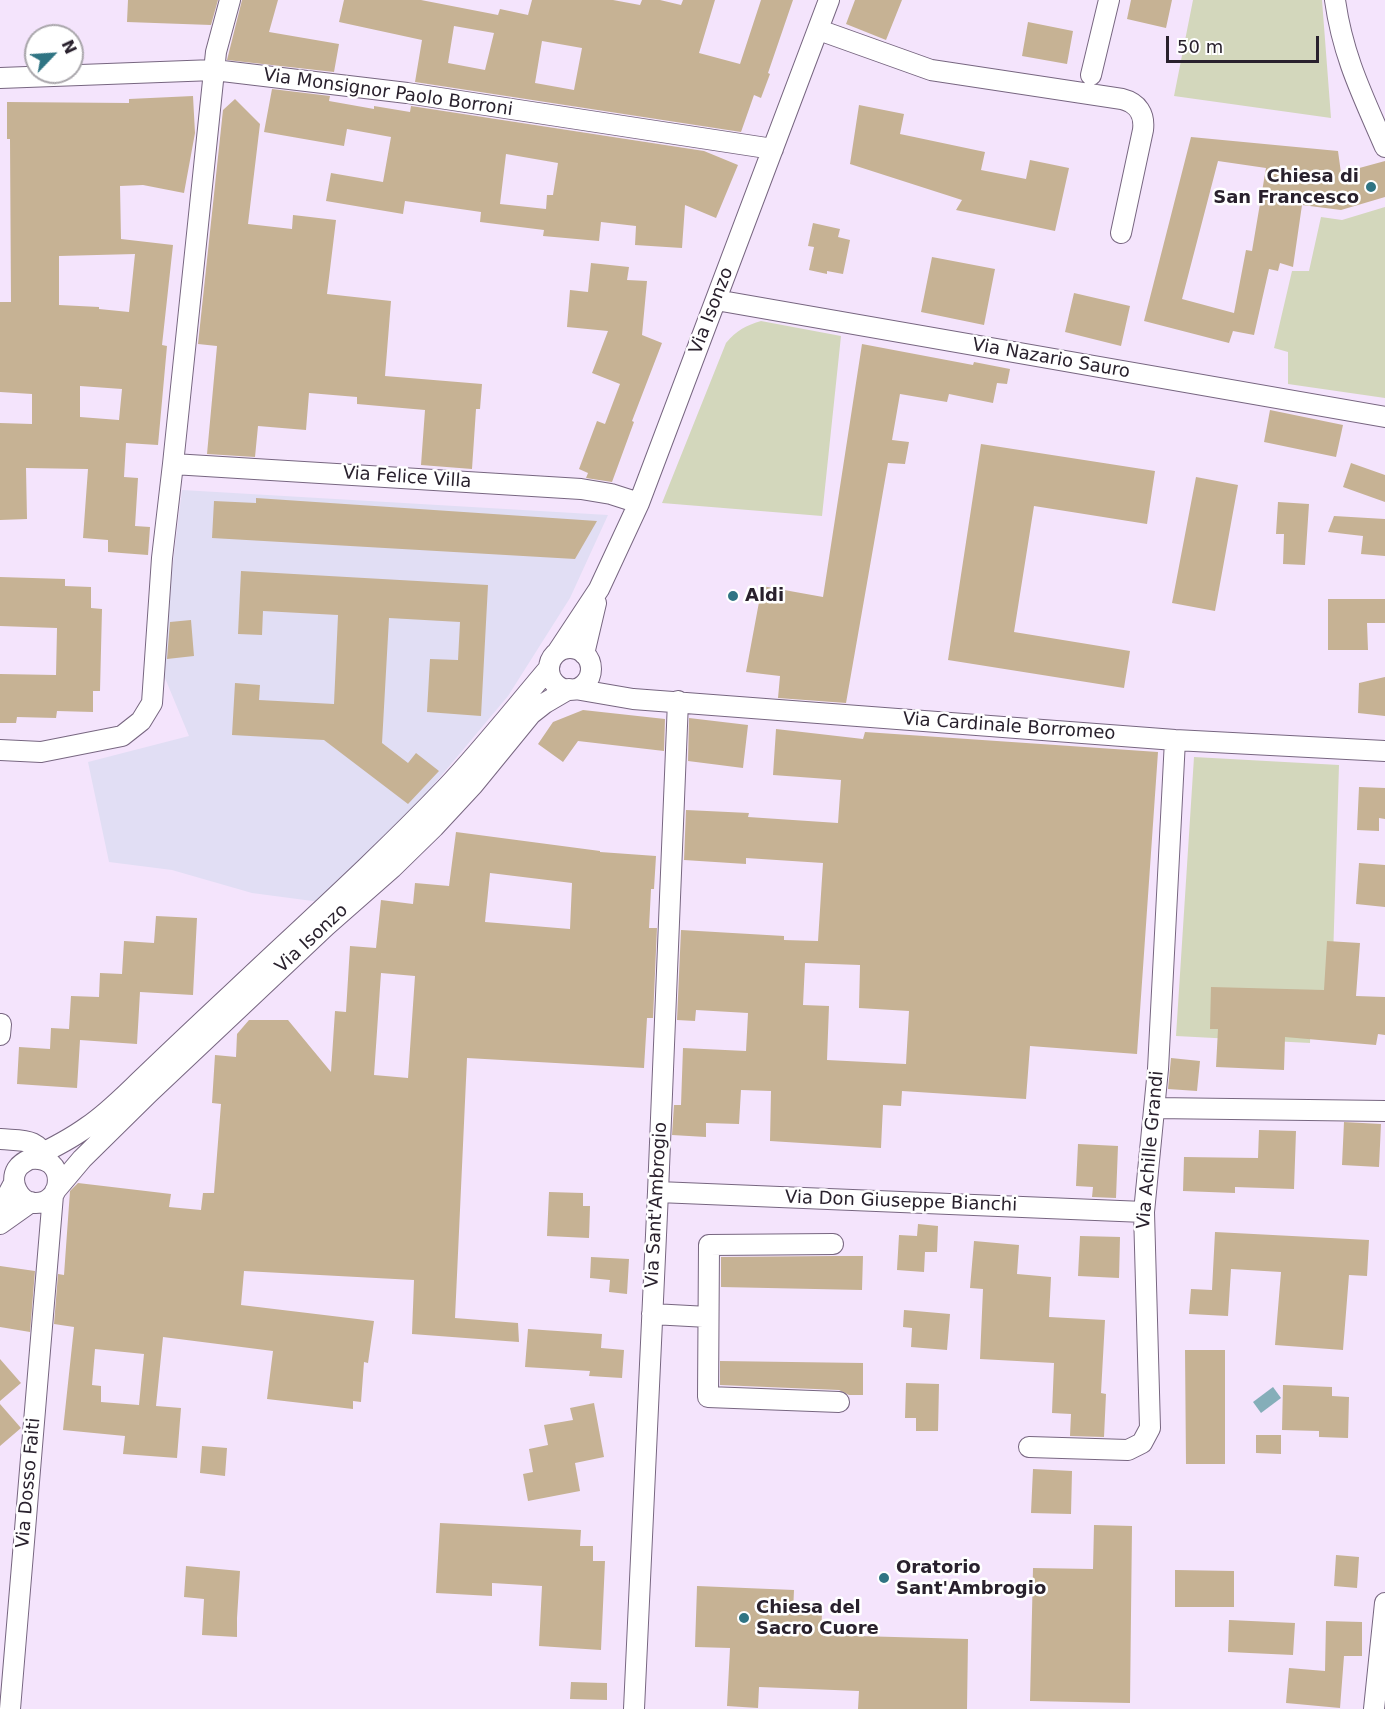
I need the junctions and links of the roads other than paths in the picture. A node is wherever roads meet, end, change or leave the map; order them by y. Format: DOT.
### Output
graph roads {
  1 [pos="230,0"];
  2 [pos="829,0"];
  3 [pos="1109,0"];
  4 [pos="1335,0"];
  5 [pos="819,30"];
  6 [pos="214,70"];
  7 [pos="1091,75"];
  8 [pos="0,78"];
  9 [pos="1385,147"];
  10 [pos="773,149"];
  11 [pos="1121,233"];
  12 [pos="716,300"];
  13 [pos="1385,417"];
  14 [pos="173,464"];
  15 [pos="639,502"];
  16 [pos="599,589"];
  17 [pos="587,659"];
  18 [pos="554,660"];
  19 [pos="572,689"];
  20 [pos="633,699"];
  21 [pos="678,701"];
  22 [pos="1175,740"];
  23 [pos="0,750"];
  24 [pos="1385,751"];
  25 [pos="1155,1108"];
  26 [pos="1385,1111"];
  27 [pos="0,1139"];
  28 [pos="0,1150"];
  29 [pos="41,1158"];
  30 [pos="14,1180"];
  31 [pos="658,1192"];
  32 [pos="54,1193"];
  33 [pos="33,1203"];
  34 [pos="0,1209"];
  35 [pos="1144,1212"];
  36 [pos="0,1224"];
  37 [pos="833,1244"];
  38 [pos="48,1257"];
  39 [pos="652,1314"];
  40 [pos="708,1317"];
  41 [pos="839,1402"];
  42 [pos="1029,1447"];
  43 [pos="1385,1603"];
  44 [pos="10,1709"];
  45 [pos="634,1709"];
  46 [pos="1374,1709"];
  1 -- 6 [label="street"];
  2 -- 5 [label="street, Via Isonzo"];
  3 -- 7 [label="street"];
  4 -- 9 [label="street"];
  5 -- 10 [label="street, Via Isonzo"];
  5 -- 11 [label="street"];
  6 -- 8 [label="street, Via Monsignor Paolo Borroni"];
  6 -- 10 [label="street, Via Monsignor Paolo Borroni"];
  6 -- 14 [label="street"];
  10 -- 12 [label="street, Via Isonzo"];
  12 -- 13 [label="street, Via Nazario Sauro"];
  12 -- 15 [label="street, Via Isonzo"];
  14 -- 15 [label="street, Via Felice Villa"];
  14 -- 23 [label="street"];
  15 -- 16 [label="street, Via Isonzo"];
  16 -- 17 [label="street, Via Isonzo"];
  16 -- 18 [label="street, Via Isonzo"];
  17 -- 18 [label="street"];
  17 -- 19 [label="street"];
  17 -- 20 [label="street"];
  18 -- 19 [label="street"];
  18 -- 29 [label="street, Via Isonzo"];
  19 -- 20 [label="street, Via Cardinale Borromeo"];
  19 -- 32 [label="street, Via Isonzo"];
  20 -- 21 [label="street, Via Cardinale Borromeo"];
  21 -- 22 [label="street, Via Cardinale Borromeo"];
  21 -- 31 [label="street, Via Sant'Ambrogio"];
  22 -- 24 [label="street, Via Cardinale Borromeo"];
  22 -- 25 [label="street, Via Achille Grandi"];
  25 -- 26 [label="street"];
  25 -- 35 [label="street, Via Achille Grandi"];
  27 -- 29 [label="street"];
  28 -- 30 [label="street"];
  29 -- 30 [label="street"];
  29 -- 32 [label="street"];
  30 -- 33 [label="street"];
  30 -- 34 [label="street"];
  31 -- 35 [label="street, Via Don Giuseppe Bianchi"];
  31 -- 39 [label="street, Via Sant'Ambrogio"];
  32 -- 33 [label="street"];
  32 -- 38 [label="street, Via Dosso Faiti"];
  33 -- 36 [label="street"];
  33 -- 38 [label="street, Via Dosso Faiti"];
  35 -- 42 [label="street, Via Achille Grandi"];
  37 -- 40 [label="street"];
  38 -- 44 [label="street, Via Dosso Faiti"];
  39 -- 40 [label="street"];
  39 -- 45 [label="street, Via Sant'Ambrogio"];
  40 -- 41 [label="street"];
  43 -- 46 [label="street"];
}
